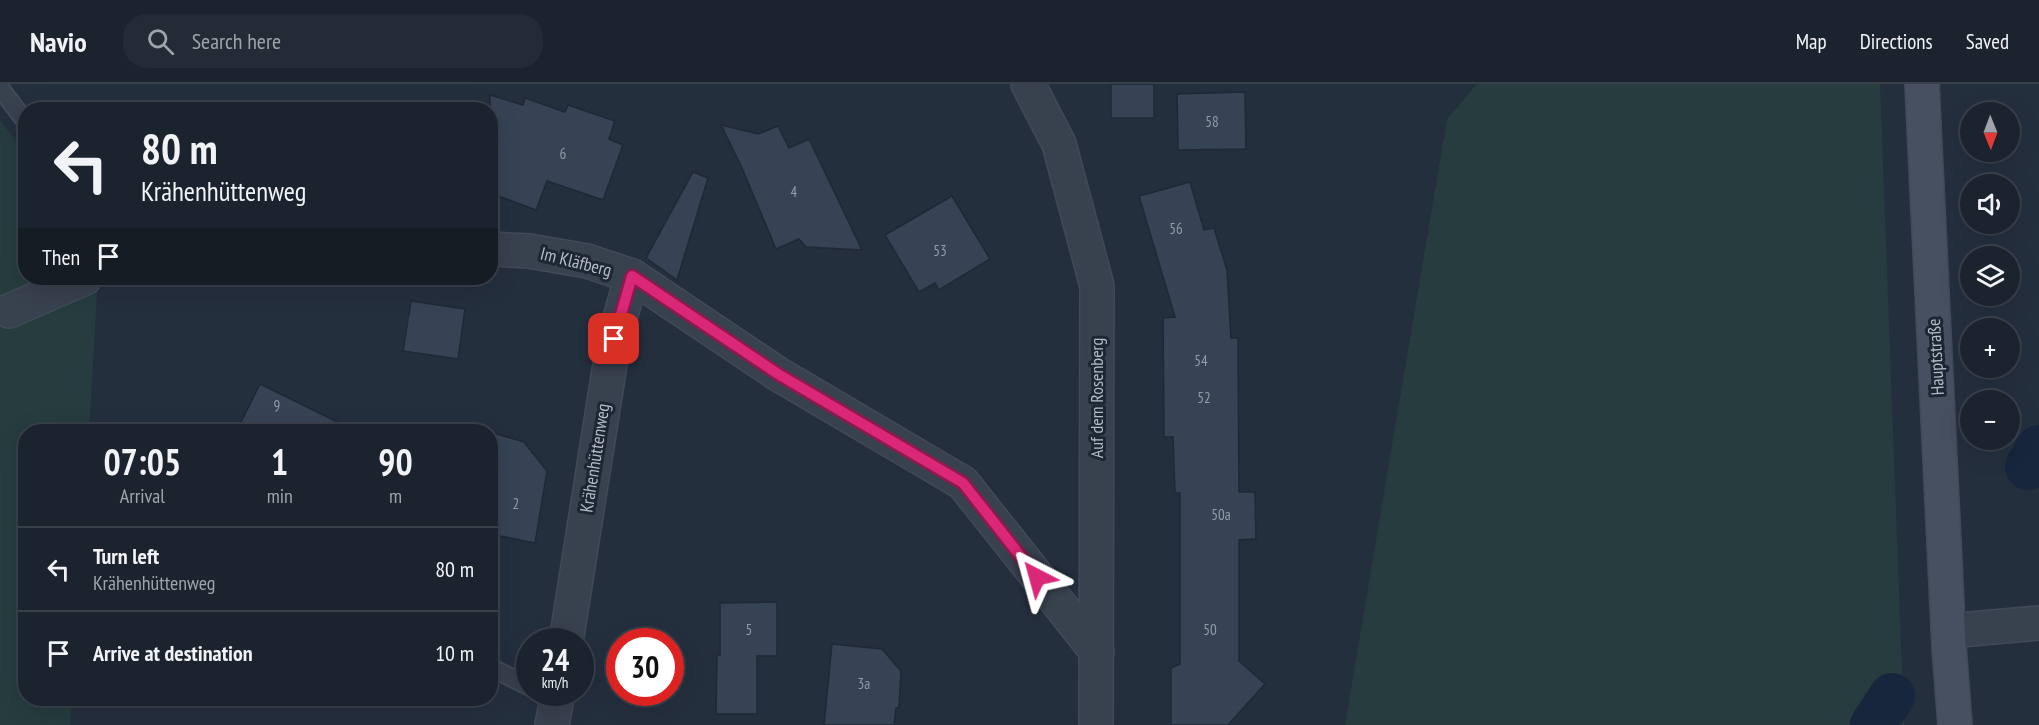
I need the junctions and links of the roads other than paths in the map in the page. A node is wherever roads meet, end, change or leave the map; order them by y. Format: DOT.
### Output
graph roads {
  1 [pos="1028,84"];
  2 [pos="1922,84"];
  3 [pos="0,87"];
  4 [pos="18,111"];
  5 [pos="498,249"];
  6 [pos="632,276"];
  7 [pos="69,285"];
  8 [pos="9,311"];
  9 [pos="2039,623"];
  10 [pos="568,628"];
  11 [pos="1948,631"];
  12 [pos="1097,652"];
  13 [pos="498,672"];
  14 [pos="516,682"];
  15 [pos="1096,725"];
  16 [pos="1955,725"];
  1 -- 12 [label="street, Auf dem Rosenberg"];
  2 -- 11 [label="main road, Hauptstraße"];
  3 -- 4 [label="lane"];
  5 -- 6 [label="street, Im Kläfberg"];
  6 -- 10 [label="street, Krähenhüttenweg"];
  6 -- 12 [label="street, Im Kläfberg"];
  7 -- 8 [label="street"];
  9 -- 11 [label="street"];
  11 -- 16 [label="main road, Hauptstraße"];
  12 -- 15 [label="street, Auf dem Rosenberg"];
  13 -- 14 [label="lane"];
}
